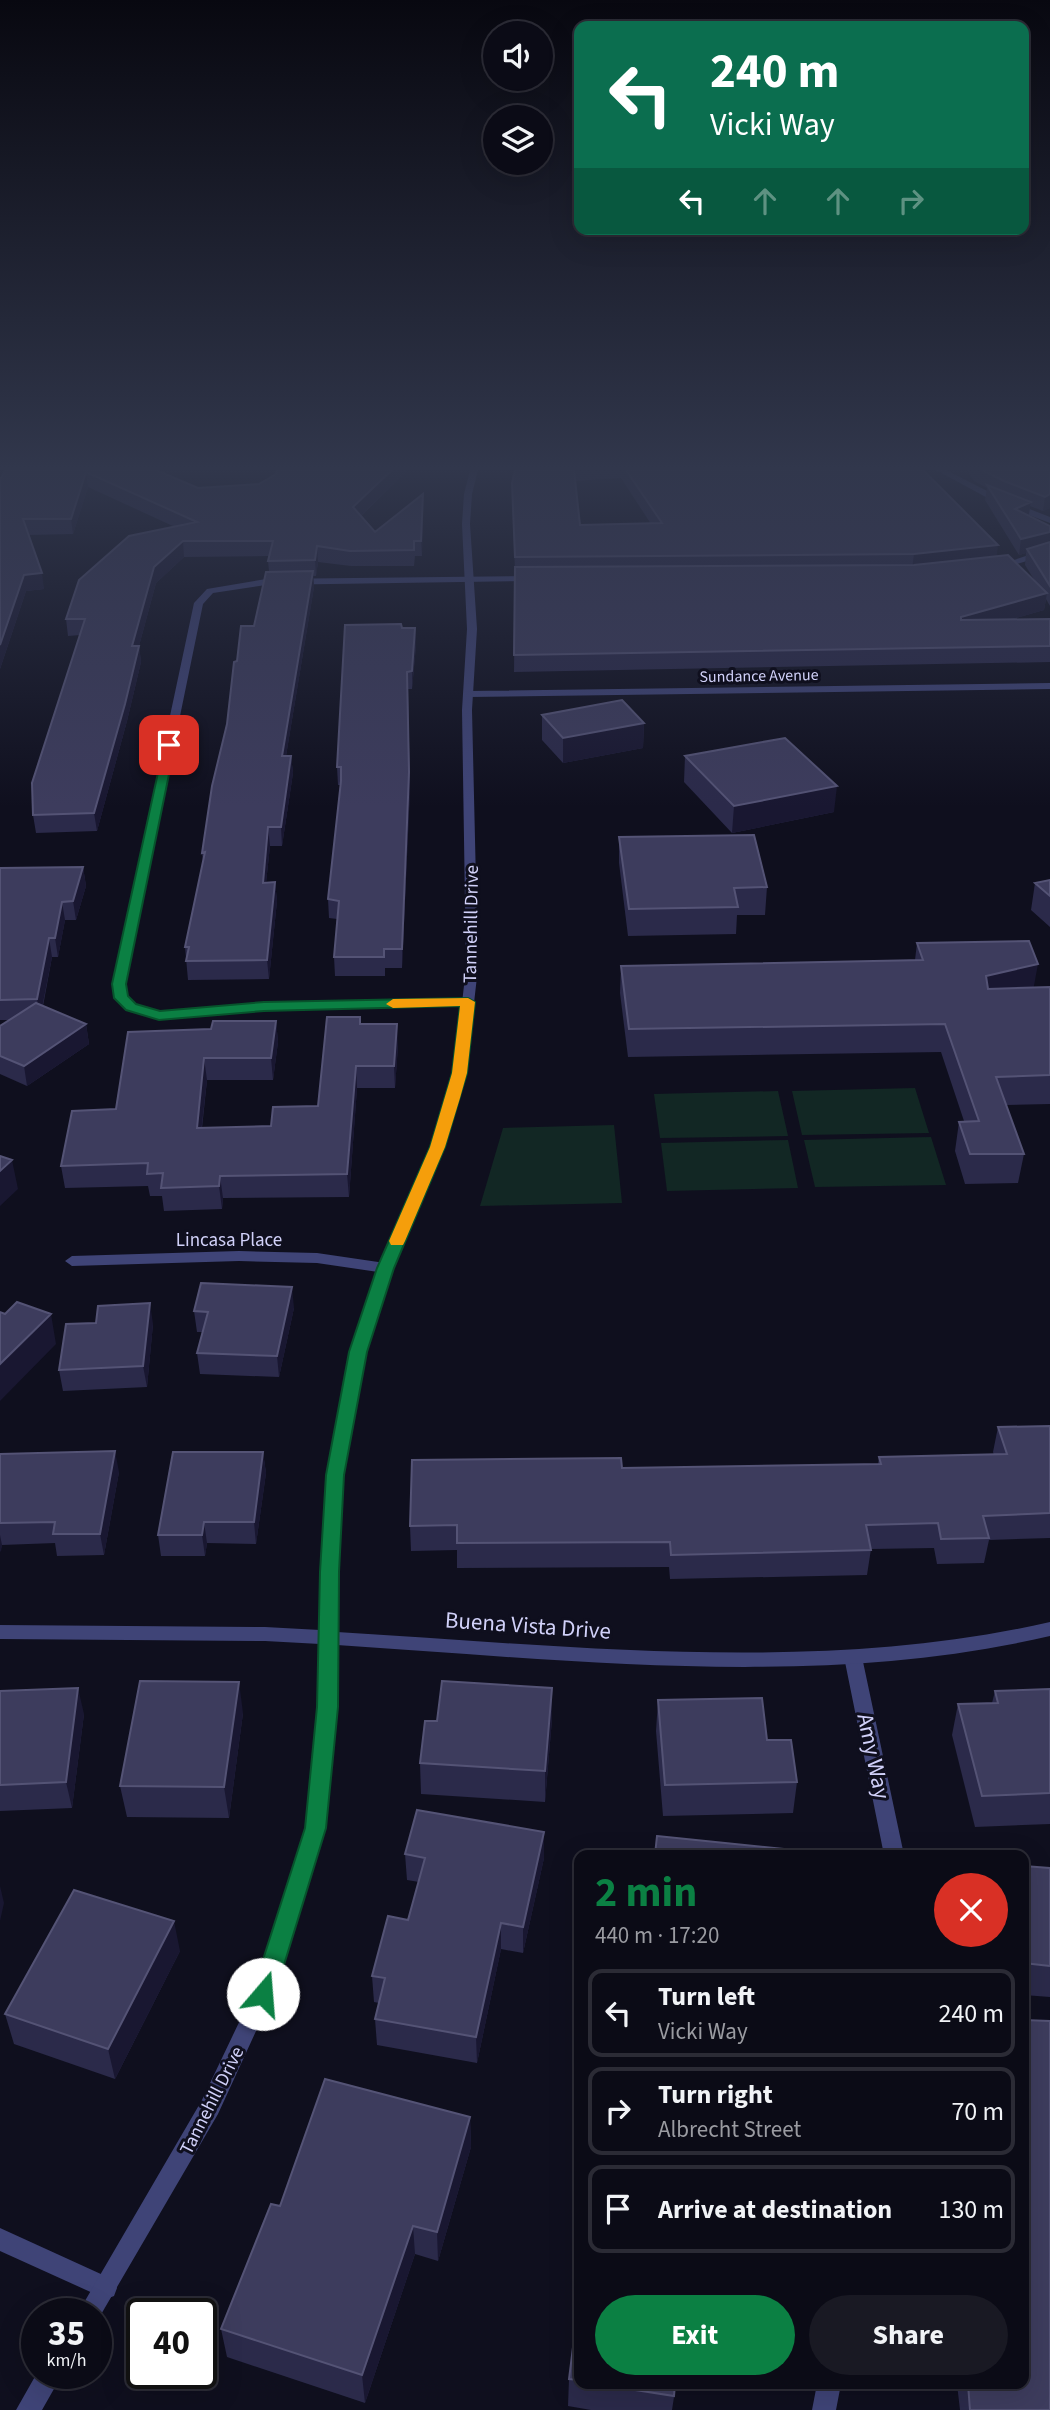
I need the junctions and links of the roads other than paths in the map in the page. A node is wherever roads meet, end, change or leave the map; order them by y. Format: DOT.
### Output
graph roads {
  1 [pos="262,582"];
  2 [pos="470,582"];
  3 [pos="1050,686"];
  4 [pos="468,694"];
  5 [pos="468,1002"];
  6 [pos="72,1261"];
  7 [pos="385,1268"];
  8 [pos="1050,1629"];
  9 [pos="0,1632"];
  10 [pos="329,1637"];
  11 [pos="853,1657"];
  12 [pos="893,1850"];
  13 [pos="0,2239"];
  14 [pos="106,2288"];
  15 [pos="100,2298"];
  16 [pos="41,2389"];
  17 [pos="828,2389"];
  18 [pos="28,2410"];
  19 [pos="824,2410"];
  1 -- 5 [label="street"];
  2 -- 4 [label="street, Tannehill Drive"];
  3 -- 4 [label="street, Sundance Avenue"];
  4 -- 5 [label="street, Tannehill Drive"];
  5 -- 7 [label="street, Tannehill Drive"];
  6 -- 7 [label="street, Lincasa Place"];
  7 -- 10 [label="street, Tannehill Drive"];
  8 -- 11 [label="street, Buena Vista Drive"];
  9 -- 10 [label="street, Buena Vista Drive"];
  10 -- 11 [label="street, Buena Vista Drive"];
  10 -- 14 [label="street, Tannehill Drive"];
  11 -- 12 [label="street, Amy Way"];
  13 -- 14 [label="street"];
  14 -- 15 [label="street, Tannehill Drive"];
  16 -- 18 [label="street"];
  17 -- 19 [label="street"];
}
